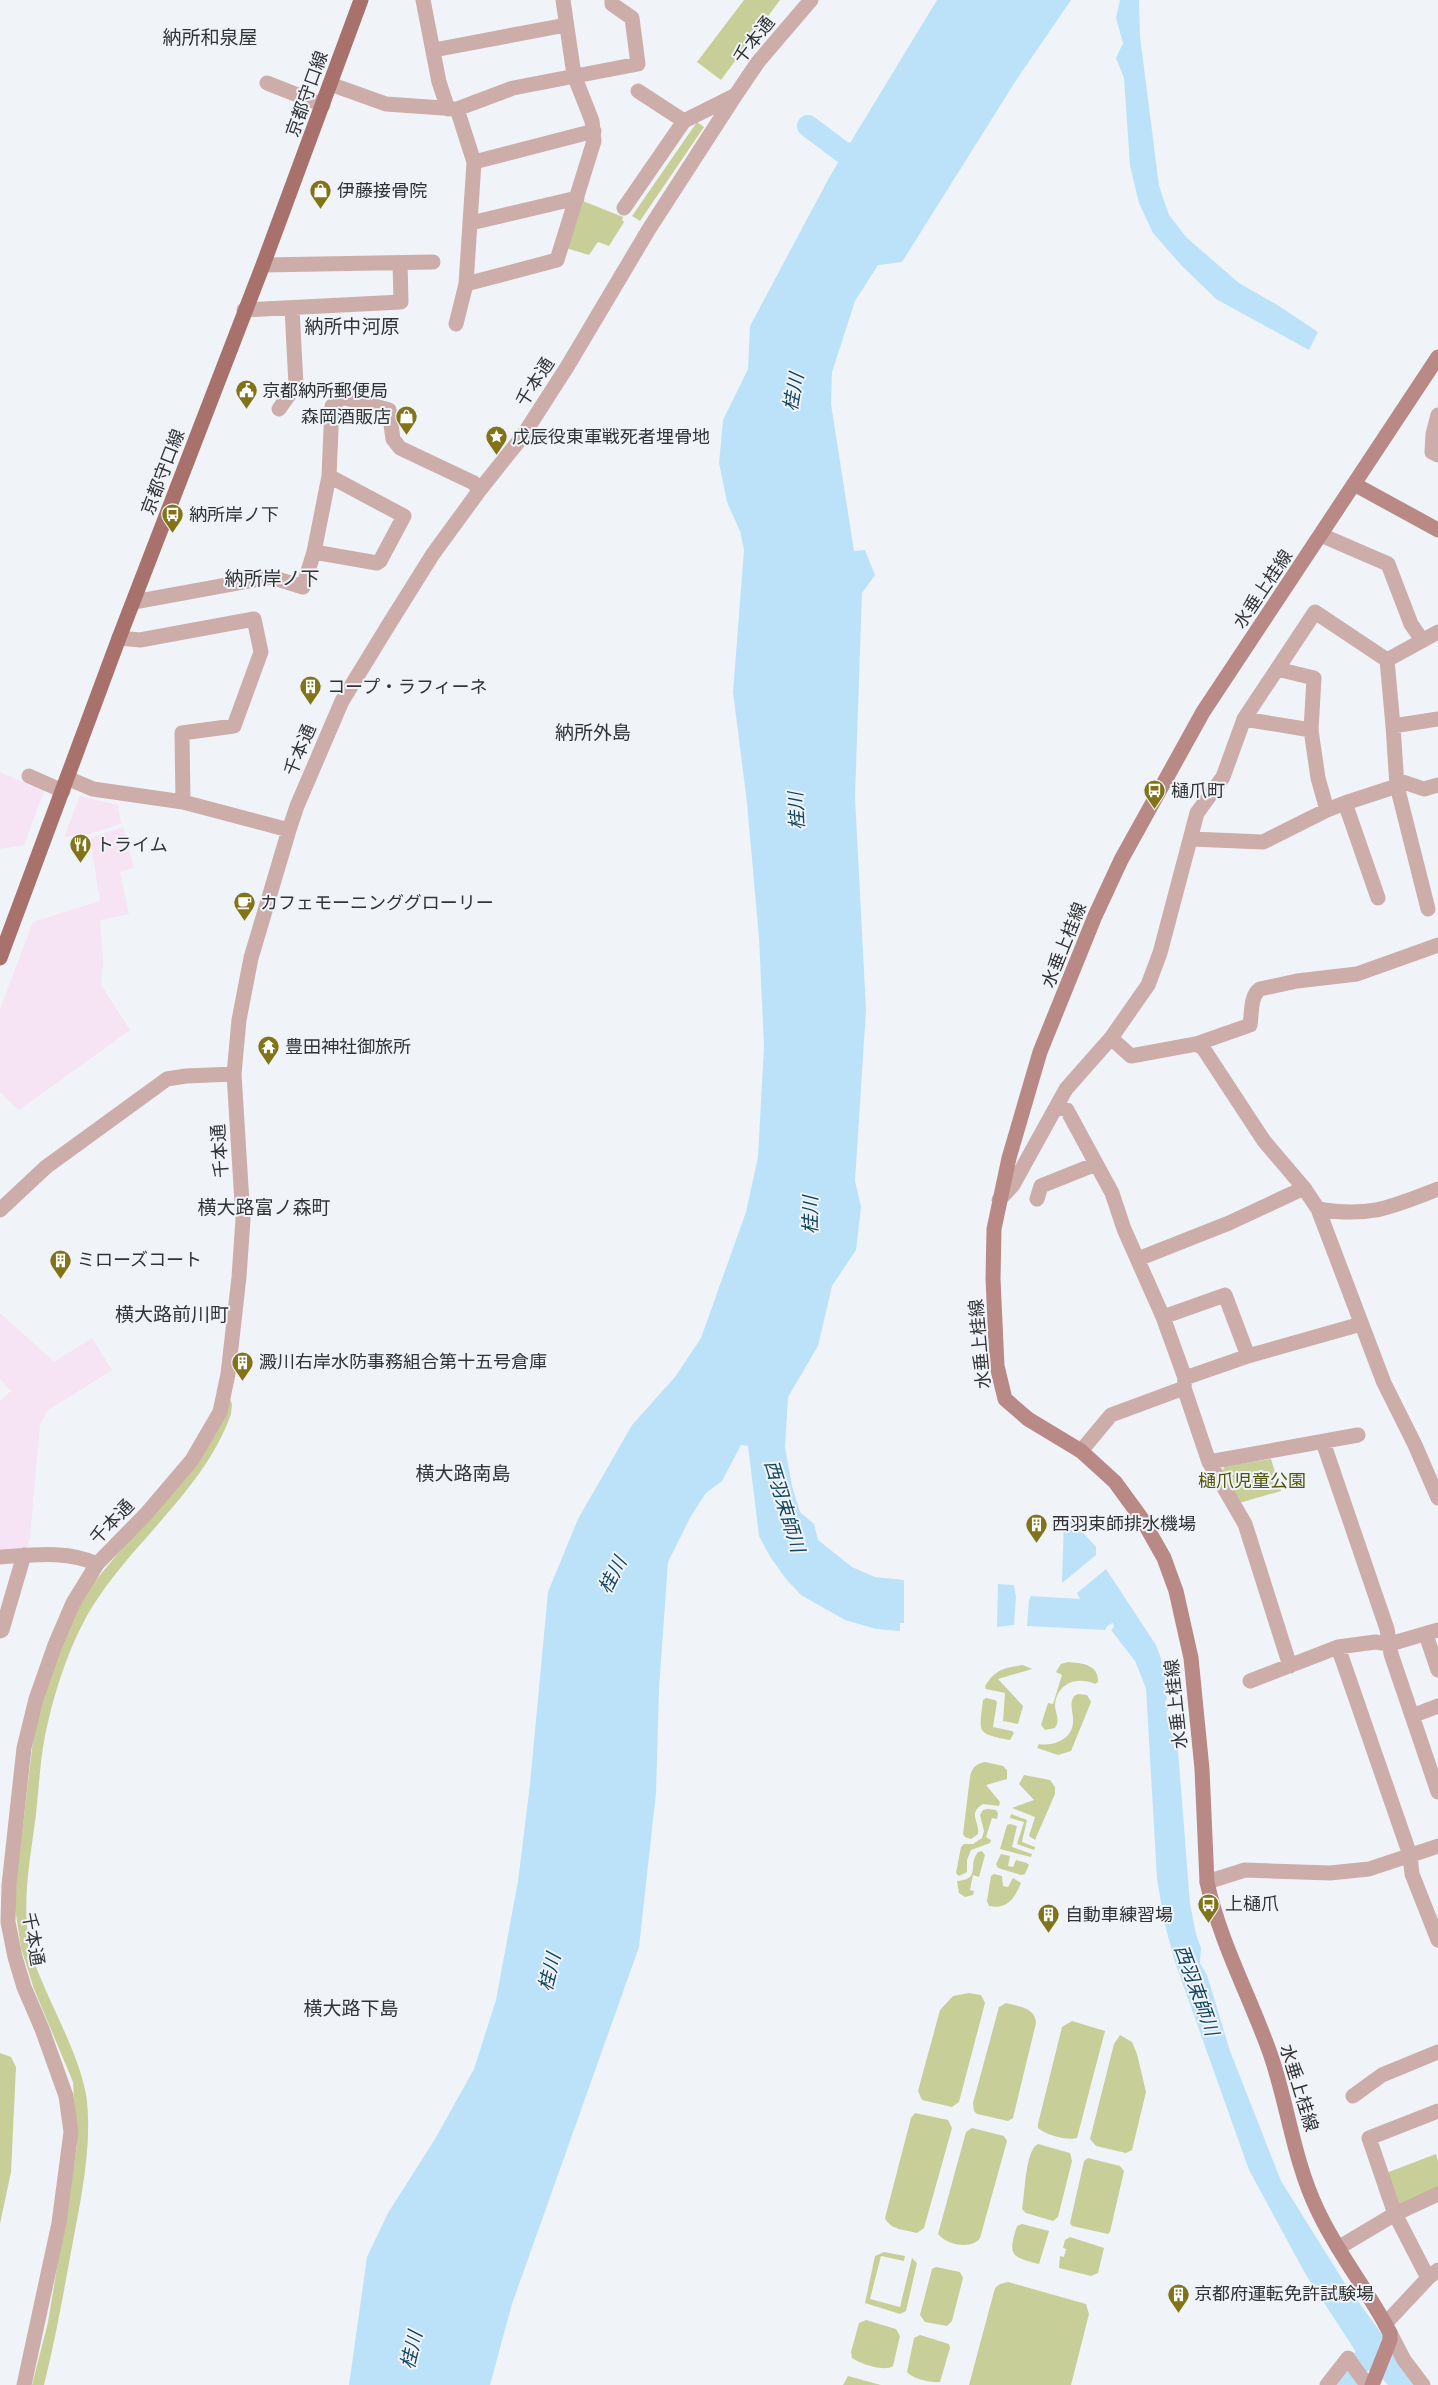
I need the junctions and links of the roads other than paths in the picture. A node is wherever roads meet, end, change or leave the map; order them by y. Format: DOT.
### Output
graph roads {
  1 [pos="361,0"];
  2 [pos="424,0"];
  3 [pos="563,0"];
  4 [pos="612,0"];
  5 [pos="811,0"];
  6 [pos="566,24"];
  7 [pos="434,50"];
  8 [pos="574,75"];
  9 [pos="267,83"];
  10 [pos="330,84"];
  11 [pos="638,91"];
  12 [pos="735,96"];
  13 [pos="323,105"];
  14 [pos="453,109"];
  15 [pos="684,121"];
  16 [pos="594,131"];
  17 [pos="474,162"];
  18 [pos="577,198"];
  19 [pos="624,208"];
  20 [pos="470,223"];
  21 [pos="433,262"];
  22 [pos="400,263"];
  23 [pos="263,265"];
  24 [pos="466,284"];
  25 [pos="292,308"];
  26 [pos="244,310"];
  27 [pos="456,324"];
  28 [pos="1438,357"];
  29 [pos="279,409"];
  30 [pos="1438,415"];
  31 [pos="1438,455"];
  32 [pos="329,476"];
  33 [pos="1354,484"];
  34 [pos="479,491"];
  35 [pos="1438,530"];
  36 [pos="1321,535"];
  37 [pos="314,552"];
  38 [pos="134,602"];
  39 [pos="1438,632"];
  40 [pos="119,638"];
  41 [pos="1422,640"];
  42 [pos="1387,660"];
  43 [pos="1277,669"];
  44 [pos="1438,718"];
  45 [pos="1244,719"];
  46 [pos="1393,726"];
  47 [pos="1312,730"];
  48 [pos="29,776"];
  49 [pos="1397,783"];
  50 [pos="65,784"];
  51 [pos="1438,785"];
  52 [pos="183,802"];
  53 [pos="1345,803"];
  54 [pos="1327,810"];
  55 [pos="289,830"];
  56 [pos="1192,839"];
  57 [pos="1378,898"];
  58 [pos="1433,911"];
  59 [pos="1438,945"];
  60 [pos="0,958"];
  61 [pos="1111,1038"];
  62 [pos="1196,1044"];
  63 [pos="234,1074"];
  64 [pos="1057,1106"];
  65 [pos="1096,1164"];
  66 [pos="1304,1188"];
  67 [pos="1438,1189"];
  68 [pos="999,1200"];
  69 [pos="1037,1200"];
  70 [pos="1318,1209"];
  71 [pos="0,1210"];
  72 [pos="1138,1259"];
  73 [pos="1163,1317"];
  74 [pos="1361,1324"];
  75 [pos="1248,1356"];
  76 [pos="1185,1383"];
  77 [pos="1358,1435"];
  78 [pos="1323,1442"];
  79 [pos="1082,1451"];
  80 [pos="1209,1462"];
  81 [pos="1438,1498"];
  82 [pos="24,1555"];
  83 [pos="0,1557"];
  84 [pos="97,1564"];
  85 [pos="0,1631"];
  86 [pos="1432,1632"];
  87 [pos="1390,1644"];
  88 [pos="1338,1647"];
  89 [pos="1290,1666"];
  90 [pos="1438,1670"];
  91 [pos="1250,1681"];
  92 [pos="1438,1706"];
  93 [pos="1412,1716"];
  94 [pos="1438,1792"];
  95 [pos="1438,1846"];
  96 [pos="1410,1855"];
  97 [pos="1207,1882"];
  98 [pos="1438,1940"];
  99 [pos="1438,2052"];
  100 [pos="1353,2096"];
  101 [pos="1438,2111"];
  102 [pos="1438,2194"];
  103 [pos="1394,2214"];
  104 [pos="1338,2248"];
  105 [pos="1433,2274"];
  106 [pos="1388,2332"];
  107 [pos="1368,2383"];
  108 [pos="24,2385"];
  109 [pos="1327,2385"];
  110 [pos="1423,2385"];
  1 -- 10 [label="main road, 京都守口線"];
  2 -- 7 [label="street"];
  3 -- 6 [label="street"];
  4 -- 8 [label="street"];
  5 -- 12 [label="street, 千本通"];
  6 -- 7 [label="street"];
  6 -- 8 [label="street"];
  7 -- 14 [label="street"];
  8 -- 14 [label="street"];
  8 -- 16 [label="street"];
  9 -- 13 [label="street"];
  10 -- 13 [label="main road, 京都守口線"];
  10 -- 14 [label="street"];
  11 -- 15 [label="street"];
  12 -- 15 [label="street"];
  12 -- 34 [label="street, 千本通"];
  13 -- 23 [label="main road, 京都守口線"];
  14 -- 17 [label="street"];
  15 -- 19 [label="street"];
  16 -- 17 [label="street"];
  16 -- 18 [label="street"];
  17 -- 20 [label="street"];
  18 -- 20 [label="street"];
  18 -- 24 [label="street"];
  20 -- 24 [label="street"];
  21 -- 22 [label="street"];
  22 -- 23 [label="street"];
  22 -- 25 [label="street"];
  23 -- 26 [label="main road, 京都守口線"];
  24 -- 27 [label="street"];
  25 -- 26 [label="street"];
  25 -- 29 [label="street"];
  26 -- 38 [label="main road, 京都守口線"];
  28 -- 33 [label="main road, 水垂上桂線"];
  30 -- 31 [label="street"];
  32 -- 34 [label="street"];
  32 -- 37 [label="street"];
  32 -- 37 [label="street"];
  33 -- 35 [label="main road"];
  33 -- 36 [label="main road, 水垂上桂線"];
  34 -- 55 [label="street, 千本通"];
  36 -- 41 [label="street"];
  36 -- 68 [label="main road, 水垂上桂線"];
  37 -- 38 [label="street"];
  38 -- 40 [label="main road, 京都守口線"];
  39 -- 41 [label="street"];
  40 -- 50 [label="main road, 京都守口線"];
  40 -- 52 [label="street"];
  41 -- 42 [label="street"];
  42 -- 43 [label="street"];
  42 -- 46 [label="street"];
  43 -- 45 [label="street"];
  43 -- 47 [label="street"];
  44 -- 46 [label="street"];
  45 -- 47 [label="street"];
  45 -- 56 [label="street"];
  46 -- 49 [label="street"];
  47 -- 54 [label="street"];
  48 -- 50 [label="street"];
  49 -- 51 [label="street"];
  49 -- 53 [label="street"];
  49 -- 58 [label="street"];
  50 -- 52 [label="street"];
  50 -- 60 [label="main road, 京都守口線"];
  52 -- 55 [label="street"];
  53 -- 54 [label="street"];
  53 -- 57 [label="street"];
  54 -- 56 [label="street"];
  55 -- 63 [label="street, 千本通"];
  56 -- 61 [label="street"];
  59 -- 62 [label="street"];
  61 -- 62 [label="street"];
  61 -- 64 [label="street"];
  62 -- 66 [label="street"];
  63 -- 71 [label="street"];
  63 -- 84 [label="street, 千本通"];
  64 -- 65 [label="street"];
  64 -- 68 [label="street"];
  65 -- 69 [label="street"];
  65 -- 72 [label="street"];
  66 -- 70 [label="street"];
  66 -- 72 [label="street"];
  67 -- 70 [label="street"];
  68 -- 79 [label="main road, 水垂上桂線"];
  70 -- 74 [label="street"];
  72 -- 73 [label="street"];
  73 -- 75 [label="street"];
  73 -- 76 [label="street"];
  74 -- 75 [label="street"];
  74 -- 81 [label="street"];
  75 -- 76 [label="street"];
  76 -- 79 [label="street"];
  76 -- 80 [label="street"];
  77 -- 78 [label="street"];
  78 -- 80 [label="street"];
  78 -- 87 [label="street"];
  79 -- 97 [label="main road, 水垂上桂線"];
  80 -- 89 [label="street"];
  82 -- 83 [label="street"];
  82 -- 84 [label="street"];
  82 -- 85 [label="street"];
  84 -- 108 [label="street, 千本通"];
  86 -- 87 [label="street"];
  86 -- 90 [label="street"];
  87 -- 88 [label="street"];
  87 -- 93 [label="street"];
  88 -- 89 [label="street"];
  88 -- 96 [label="street"];
  89 -- 91 [label="street"];
  92 -- 93 [label="street"];
  93 -- 94 [label="street"];
  95 -- 96 [label="street"];
  96 -- 97 [label="street"];
  96 -- 98 [label="street"];
  97 -- 104 [label="main road, 水垂上桂線"];
  99 -- 100 [label="street"];
  101 -- 103 [label="street"];
  102 -- 103 [label="street"];
  103 -- 104 [label="street"];
  103 -- 105 [label="street"];
  104 -- 106 [label="main road, 水垂上桂線"];
  105 -- 106 [label="street"];
  106 -- 107 [label="main road"];
  106 -- 110 [label="street"];
  107 -- 109 [label="street"];
}
